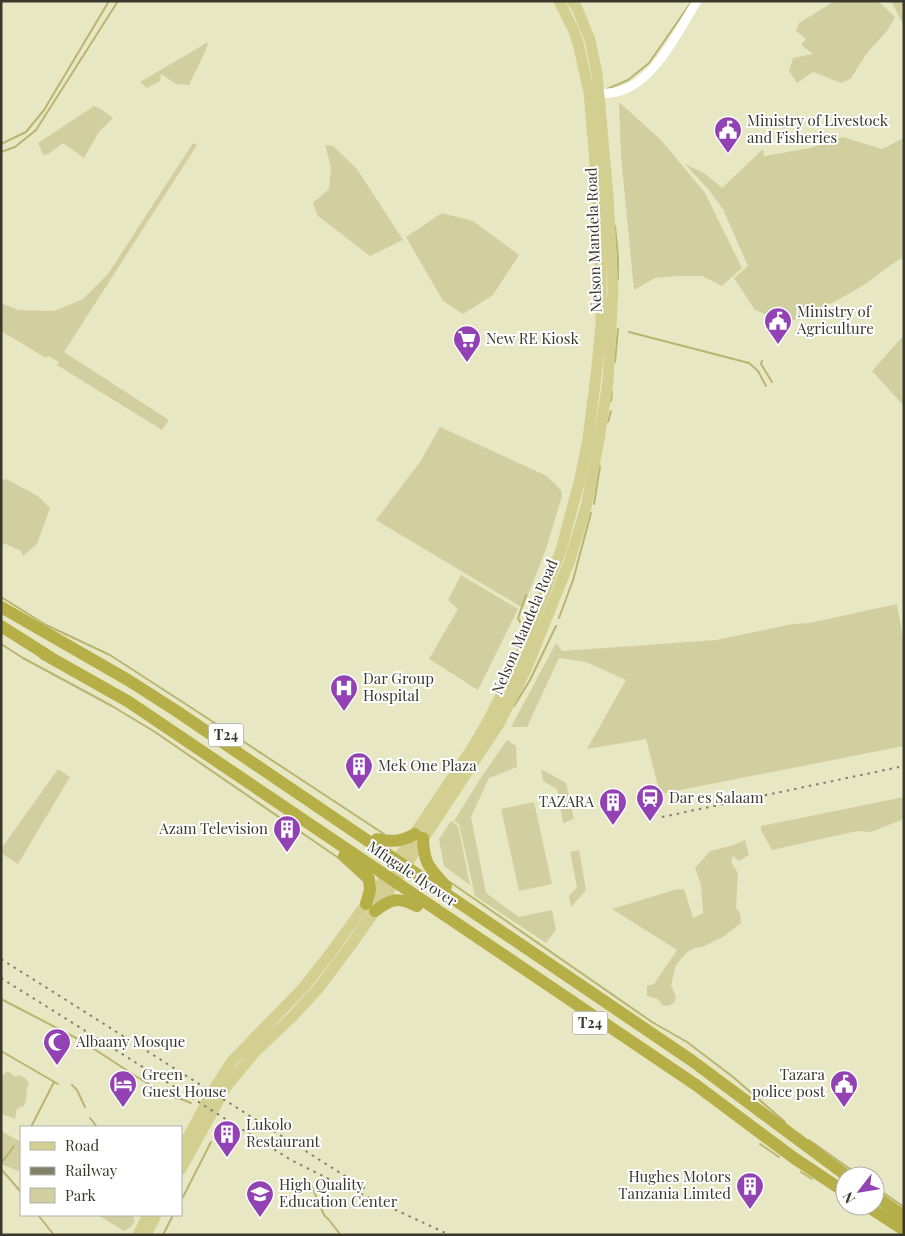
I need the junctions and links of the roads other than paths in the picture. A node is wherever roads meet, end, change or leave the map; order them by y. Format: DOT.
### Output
graph roads {
  1 [pos="560,1"];
  2 [pos="572,1"];
  3 [pos="697,1"];
  4 [pos="594,93"];
  5 [pos="1,607"];
  6 [pos="1,626"];
  7 [pos="43,633"];
  8 [pos="44,654"];
  9 [pos="419,836"];
  10 [pos="377,839"];
  11 [pos="344,856"];
  12 [pos="404,858"];
  13 [pos="386,885"];
  14 [pos="446,886"];
  15 [pos="417,906"];
  16 [pos="371,907"];
  17 [pos="784,1130"];
  18 [pos="764,1137"];
  19 [pos="182,1148"];
  20 [pos="182,1167"];
  21 [pos="835,1168"];
  22 [pos="835,1185"];
  23 [pos="885,1203"];
  24 [pos="148,1216"];
  25 [pos="156,1216"];
  26 [pos="882,1216"];
  27 [pos="904,1216"];
  28 [pos="904,1230"];
  29 [pos="138,1235"];
  30 [pos="146,1235"];
  1 -- 4 [label="main road, Nelson Mandela Road"];
  2 -- 4 [label="main road, Nelson Mandela Road"];
  3 -- 4 [label="street"];
  4 -- 9 [label="main road, Nelson Mandela Road"];
  5 -- 7 [label="highway, T24"];
  6 -- 8 [label="highway, T24"];
  7 -- 10 [label="highway, T24"];
  7 -- 17 [label="highway, Mfugale flyover"];
  8 -- 11 [label="highway, T24"];
  8 -- 18 [label="highway, Mfugale flyover"];
  9 -- 10 [label="highway"];
  9 -- 12 [label="main road, Nelson Mandela Road"];
  9 -- 14 [label="highway"];
  10 -- 12 [label="highway, T24"];
  11 -- 13 [label="highway, T24"];
  11 -- 16 [label="highway"];
  12 -- 13 [label="main road, Nelson Mandela Road"];
  12 -- 14 [label="highway, T24"];
  13 -- 15 [label="highway, T24"];
  13 -- 16 [label="main road, Nelson Mandela Road"];
  14 -- 17 [label="highway, T24"];
  15 -- 16 [label="highway"];
  15 -- 18 [label="highway, T24"];
  16 -- 19 [label="main road, Nelson Mandela Road"];
  16 -- 20 [label="main road, Nelson Mandela Road"];
  17 -- 21 [label="highway, T24"];
  18 -- 22 [label="highway, T24"];
  23 -- 27 [label="highway"];
  24 -- 29 [label="main road"];
  25 -- 30 [label="main road"];
  26 -- 28 [label="highway"];
}
